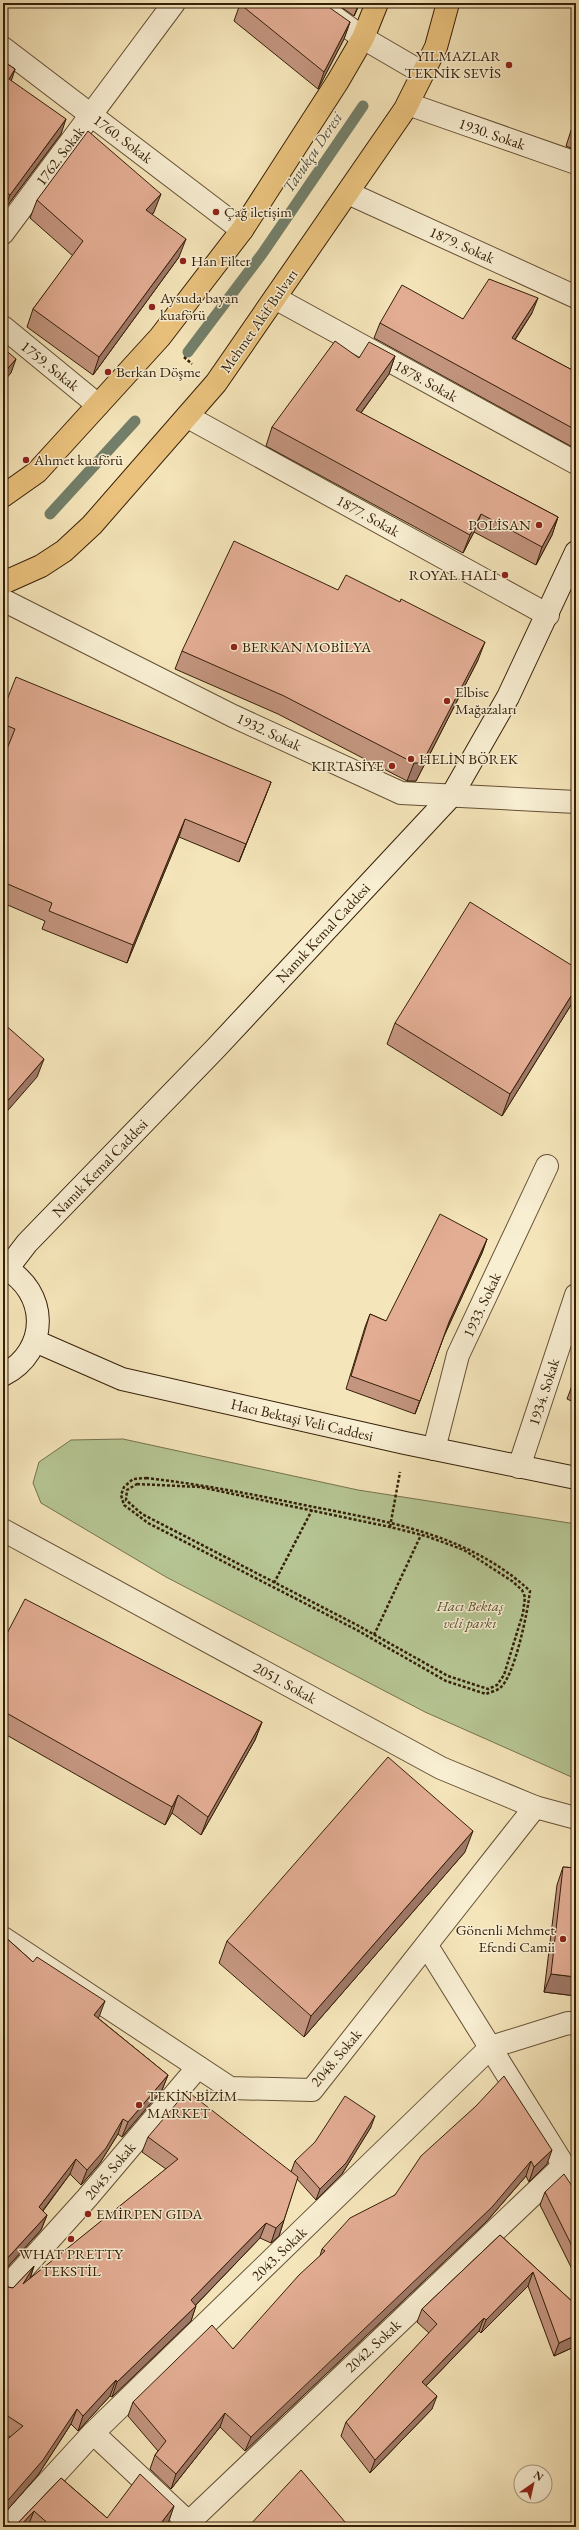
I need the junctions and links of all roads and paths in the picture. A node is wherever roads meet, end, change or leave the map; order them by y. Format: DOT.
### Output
graph roads {
  1 [pos="174,3"];
  2 [pos="315,3"];
  3 [pos="376,3"];
  4 [pos="448,3"];
  5 [pos="363,38"];
  6 [pos="3,48"];
  7 [pos="423,73"];
  8 [pos="408,104"];
  9 [pos="91,115"];
  10 [pos="576,163"];
  11 [pos="348,193"];
  12 [pos="242,230"];
  13 [pos="3,233"];
  14 [pos="576,297"];
  15 [pos="275,298"];
  16 [pos="3,327"];
  17 [pos="160,337"];
  18 [pos="216,383"];
  19 [pos="98,404"];
  20 [pos="188,417"];
  21 [pos="576,463"];
  22 [pos="3,496"];
  23 [pos="576,552"];
  24 [pos="3,584"];
  25 [pos="3,600"];
  26 [pos="548,615"];
  27 [pos="452,795"];
  28 [pos="576,802"];
  29 [pos="547,1166"];
  30 [pos="5,1268"];
  31 [pos="576,1295"];
  32 [pos="35,1340"];
  33 [pos="3,1375"];
  34 [pos="405,1443"];
  35 [pos="434,1449"];
  36 [pos="519,1467"];
  37 [pos="576,1478"];
  38 [pos="312,1510"];
  39 [pos="391,1523"];
  40 [pos="390,1527"];
  41 [pos="3,1530"];
  42 [pos="421,1535"];
  43 [pos="274,1583"];
  44 [pos="374,1635"];
  45 [pos="535,1807"];
  46 [pos="576,1818"];
  47 [pos="3,1938"];
  48 [pos="427,1946"];
  49 [pos="576,2024"];
  50 [pos="491,2047"];
  51 [pos="198,2067"];
  52 [pos="563,2166"];
  53 [pos="576,2185"];
  54 [pos="3,2291"];
  55 [pos="93,2433"];
  56 [pos="186,2524"];
  57 [pos="7,2527"];
  1 -- 9 [label="street, 1762. Sokak"];
  2 -- 5 [label="street"];
  3 -- 5 [label="main road"];
  4 -- 7 [label="main road, Mehmet Akif Bulvarı"];
  5 -- 7 [label="street"];
  5 -- 12 [label="main road"];
  6 -- 9 [label="street, 1760. Sokak"];
  7 -- 8 [label="main road, Mehmet Akif Bulvarı"];
  8 -- 10 [label="street, 1930. Sokak"];
  8 -- 11 [label="main road, Mehmet Akif Bulvarı"];
  9 -- 12 [label="street, 1760. Sokak"];
  9 -- 13 [label="street, 1762. Sokak"];
  11 -- 14 [label="street, 1879. Sokak"];
  11 -- 15 [label="main road, Mehmet Akif Bulvarı"];
  12 -- 17 [label="main road"];
  15 -- 18 [label="main road, Mehmet Akif Bulvarı"];
  15 -- 21 [label="street, 1878. Sokak"];
  16 -- 19 [label="street, 1759. Sokak"];
  17 -- 18 [label="path"];
  17 -- 19 [label="main road"];
  18 -- 20 [label="main road, Mehmet Akif Bulvarı"];
  19 -- 22 [label="main road"];
  20 -- 24 [label="main road, Mehmet Akif Bulvarı"];
  20 -- 26 [label="street, 1877. Sokak"];
  23 -- 26 [label="street, Namık Kemal Caddesi"];
  25 -- 27 [label="street, 1932. Sokak"];
  26 -- 27 [label="street, Namık Kemal Caddesi"];
  27 -- 28 [label="street, 1932. Sokak"];
  27 -- 30 [label="street, Namık Kemal Caddesi"];
  29 -- 35 [label="street, 1933. Sokak"];
  30 -- 32 [label="street"];
  31 -- 36 [label="street, 1934. Sokak"];
  32 -- 33 [label="street"];
  32 -- 34 [label="street, Hacı Bektaşi Veli Caddesi"];
  34 -- 35 [label="street, Hacı Bektaşi Veli Caddesi"];
  34 -- 39 [label="path"];
  35 -- 36 [label="street, Hacı Bektaşi Veli Caddesi"];
  36 -- 37 [label="street, Hacı Bektaşi Veli Caddesi"];
  38 -- 40 [label="path"];
  38 -- 43 [label="path"];
  38 -- 43 [label="path"];
  39 -- 39 [label="path"];
  39 -- 40 [label="path"];
  40 -- 42 [label="path"];
  41 -- 45 [label="street, 2051. Sokak"];
  42 -- 44 [label="path"];
  42 -- 44 [label="path"];
  43 -- 44 [label="path"];
  45 -- 46 [label="street, 2051. Sokak"];
  45 -- 48 [label="street, 2048. Sokak"];
  47 -- 51 [label="street, 2048. Sokak"];
  48 -- 50 [label="street"];
  48 -- 51 [label="street, 2048. Sokak"];
  49 -- 50 [label="street, 2043. Sokak"];
  50 -- 52 [label="street"];
  50 -- 55 [label="street, 2043. Sokak"];
  51 -- 54 [label="street, 2045. Sokak"];
  52 -- 53 [label="street"];
  52 -- 56 [label="street, 2042. Sokak"];
  55 -- 56 [label="street"];
  55 -- 57 [label="street, 2043. Sokak"];
}
